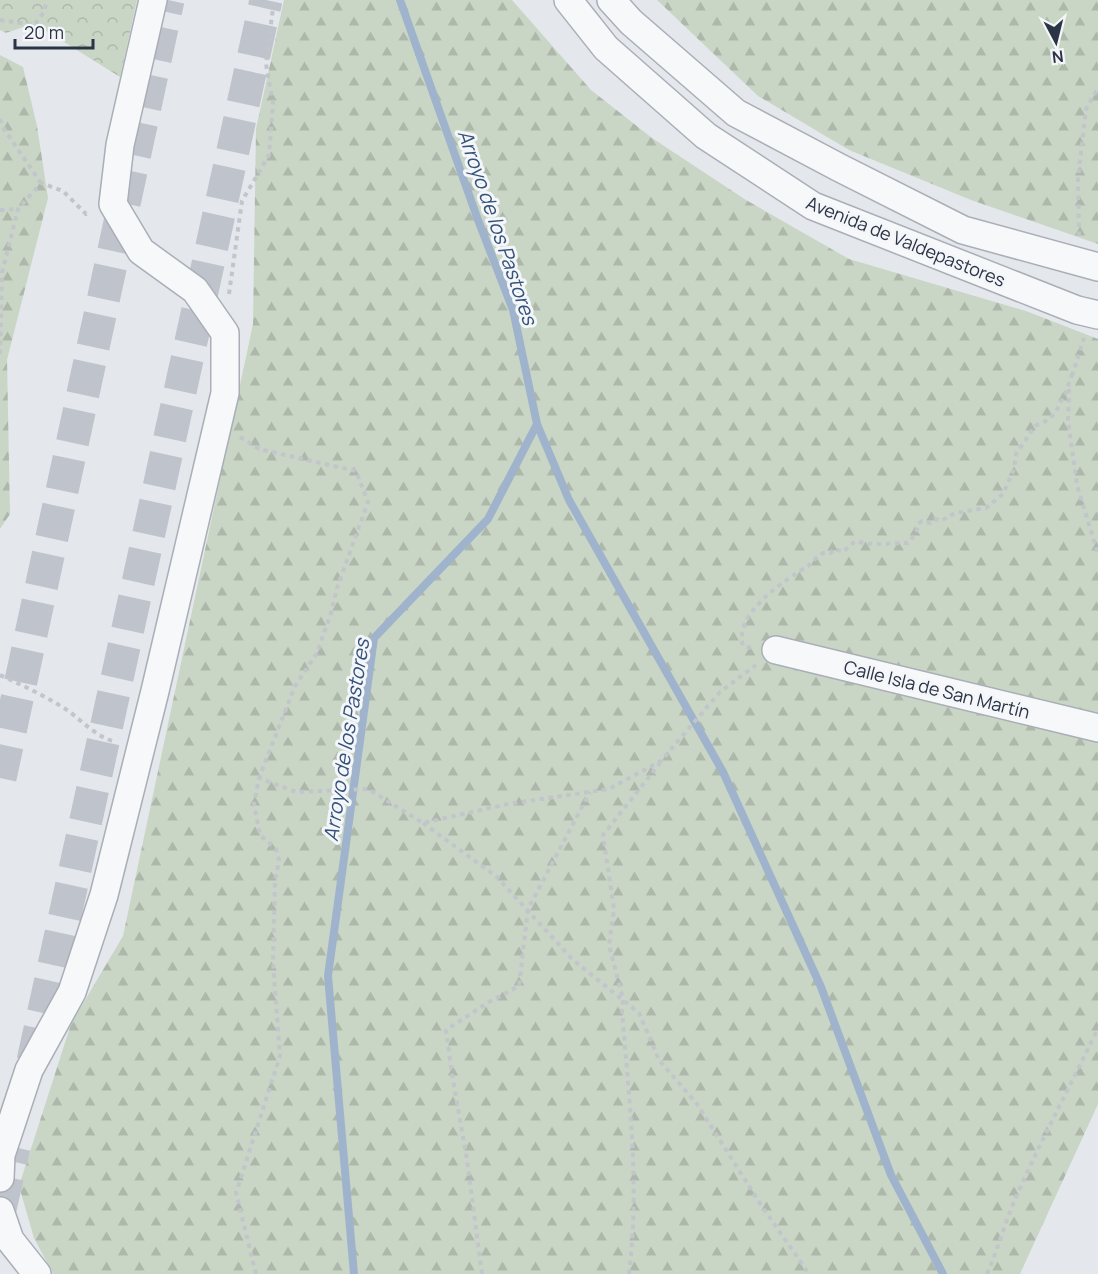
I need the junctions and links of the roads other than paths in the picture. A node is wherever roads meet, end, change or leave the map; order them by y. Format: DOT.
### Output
graph roads {
  1 [pos="153,0"];
  2 [pos="568,0"];
  3 [pos="611,0"];
  4 [pos="1098,267"];
  5 [pos="1098,315"];
  6 [pos="771,654"];
  7 [pos="1098,728"];
  8 [pos="0,1178"];
  9 [pos="0,1211"];
  10 [pos="37,1274"];
  1 -- 8 [label="street"];
  2 -- 5 [label="street, Avenida de Valdepastores"];
  3 -- 4 [label="street, Avenida de Valdepastores"];
  6 -- 7 [label="street, Calle Isla de San Martín"];
  9 -- 10 [label="street"];
}
